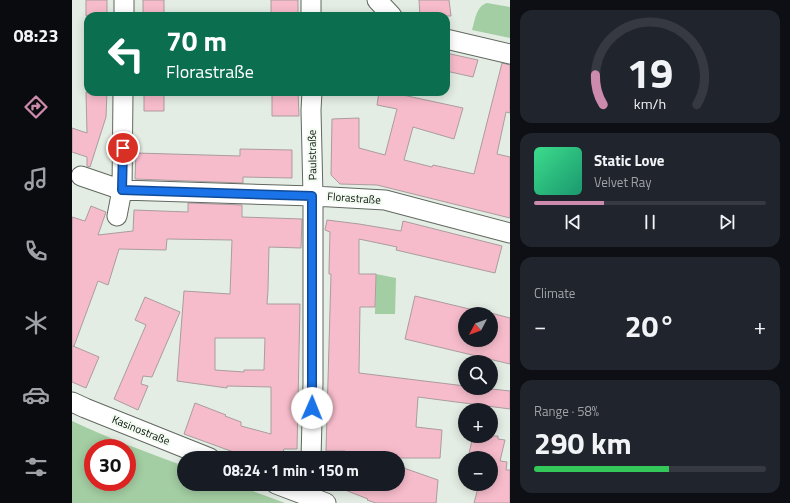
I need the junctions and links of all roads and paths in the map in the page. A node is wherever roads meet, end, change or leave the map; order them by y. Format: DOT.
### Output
graph roads {
  1 [pos="124,0"];
  2 [pos="311,0"];
  3 [pos="376,0"];
  4 [pos="124,12"];
  5 [pos="311,12"];
  6 [pos="388,12"];
  7 [pos="450,40"];
  8 [pos="510,54"];
  9 [pos="123,96"];
  10 [pos="312,96"];
  11 [pos="81,176"];
  12 [pos="122,190"];
  13 [pos="312,196"];
  14 [pos="117,216"];
  15 [pos="510,233"];
  16 [pos="72,402"];
  17 [pos="192,451"];
  18 [pos="311,451"];
  19 [pos="301,491"];
  20 [pos="315,495"];
  1 -- 4 [label="street"];
  2 -- 5 [label="street"];
  3 -- 6 [label="street"];
  7 -- 8 [label="street"];
  9 -- 12 [label="street"];
  10 -- 13 [label="street, Paulstraße"];
  11 -- 12 [label="street, Florastraße"];
  12 -- 13 [label="street, Florastraße"];
  12 -- 14 [label="street"];
  13 -- 15 [label="street, Florastraße"];
  13 -- 18 [label="street, Paulstraße"];
  16 -- 17 [label="street, Kasinostraße"];
  19 -- 20 [label="street"];
}
